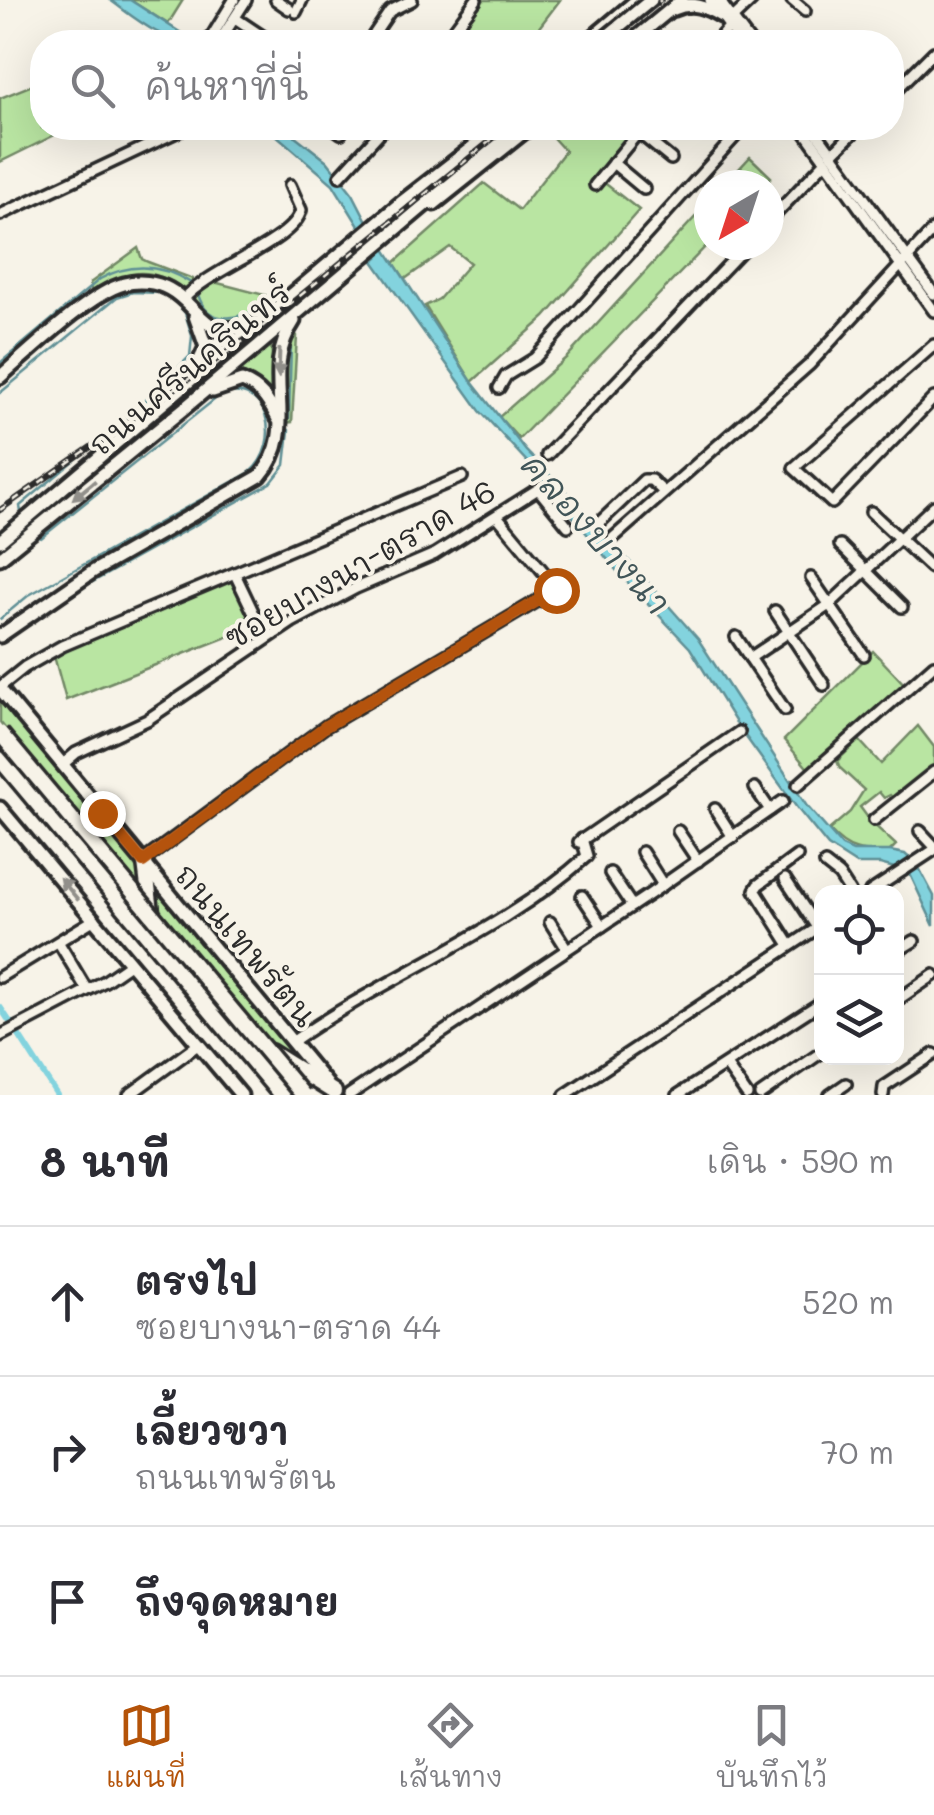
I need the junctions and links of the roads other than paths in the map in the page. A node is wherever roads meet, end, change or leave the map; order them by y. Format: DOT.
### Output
graph roads {
  1 [pos="234,0"];
  2 [pos="246,0"];
  3 [pos="276,0"];
  4 [pos="302,0"];
  5 [pos="412,0"];
  6 [pos="476,0"];
  7 [pos="637,0"];
  8 [pos="651,0"];
  9 [pos="671,0"];
  10 [pos="682,0"];
  11 [pos="752,0"];
  12 [pos="792,0"];
  13 [pos="722,10"];
  14 [pos="805,11"];
  15 [pos="666,14"];
  16 [pos="234,18"];
  17 [pos="220,30"];
  18 [pos="224,30"];
  19 [pos="253,30"];
  20 [pos="377,30"];
  21 [pos="454,30"];
  22 [pos="604,30"];
  23 [pos="608,30"];
  24 [pos="635,30"];
  25 [pos="646,30"];
  26 [pos="740,30"];
  27 [pos="934,52"];
  28 [pos="904,82"];
  29 [pos="159,140"];
  30 [pos="373,140"];
  31 [pos="473,140"];
  32 [pos="482,140"];
  33 [pos="501,140"];
  34 [pos="514,140"];
  35 [pos="632,140"];
  36 [pos="651,140"];
  37 [pos="732,140"];
  38 [pos="812,140"];
  39 [pos="822,140"];
  40 [pos="845,140"];
  41 [pos="827,157"];
  42 [pos="671,159"];
  43 [pos="613,163"];
  44 [pos="840,164"];
  45 [pos="340,176"];
  46 [pos="290,185"];
  47 [pos="595,185"];
  48 [pos="844,185"];
  49 [pos="644,189"];
  50 [pos="403,202"];
  51 [pos="784,204"];
  52 [pos="0,215"];
  53 [pos="413,217"];
  54 [pos="934,229"];
  55 [pos="901,259"];
  56 [pos="732,260"];
  57 [pos="934,269"];
  58 [pos="920,275"];
  59 [pos="922,294"];
  60 [pos="934,294"];
  61 [pos="186,302"];
  62 [pos="302,309"];
  63 [pos="934,311"];
  64 [pos="262,319"];
  65 [pos="934,345"];
  66 [pos="0,377"];
  67 [pos="182,388"];
  68 [pos="499,388"];
  69 [pos="934,398"];
  70 [pos="186,406"];
  71 [pos="280,423"];
  72 [pos="547,455"];
  73 [pos="462,478"];
  74 [pos="664,492"];
  75 [pos="930,510"];
  76 [pos="871,512"];
  77 [pos="496,516"];
  78 [pos="934,521"];
  79 [pos="598,523"];
  80 [pos="31,524"];
  81 [pos="568,526"];
  82 [pos="613,538"];
  83 [pos="900,538"];
  84 [pos="0,541"];
  85 [pos="840,545"];
  86 [pos="0,558"];
  87 [pos="931,568"];
  88 [pos="866,571"];
  89 [pos="235,574"];
  90 [pos="811,578"];
  91 [pos="830,605"];
  92 [pos="902,607"];
  93 [pos="775,611"];
  94 [pos="257,620"];
  95 [pos="789,632"];
  96 [pos="0,636"];
  97 [pos="736,637"];
  98 [pos="864,655"];
  99 [pos="750,658"];
  100 [pos="934,666"];
  101 [pos="824,685"];
  102 [pos="0,688"];
  103 [pos="785,710"];
  104 [pos="0,730"];
  105 [pos="738,732"];
  106 [pos="0,743"];
  107 [pos="0,759"];
  108 [pos="62,765"];
  109 [pos="934,772"];
  110 [pos="0,774"];
  111 [pos="798,785"];
  112 [pos="755,788"];
  113 [pos="783,801"];
  114 [pos="0,808"];
  115 [pos="715,809"];
  116 [pos="770,810"];
  117 [pos="874,820"];
  118 [pos="678,832"];
  119 [pos="920,832"];
  120 [pos="733,837"];
  121 [pos="934,848"];
  122 [pos="642,852"];
  123 [pos="797,856"];
  124 [pos="144,862"];
  125 [pos="698,862"];
  126 [pos="825,864"];
  127 [pos="610,873"];
  128 [pos="785,879"];
  129 [pos="663,885"];
  130 [pos="845,885"];
  131 [pos="881,885"];
  132 [pos="582,896"];
  133 [pos="632,906"];
  134 [pos="152,911"];
  135 [pos="94,919"];
  136 [pos="814,920"];
  137 [pos="550,922"];
  138 [pos="602,926"];
  139 [pos="814,932"];
  140 [pos="914,941"];
  141 [pos="59,944"];
  142 [pos="790,945"];
  143 [pos="904,947"];
  144 [pos="568,948"];
  145 [pos="131,962"];
  146 [pos="934,975"];
  147 [pos="0,977"];
  148 [pos="87,990"];
  149 [pos="904,995"];
  150 [pos="814,1007"];
  151 [pos="0,1036"];
  152 [pos="292,1042"];
  153 [pos="199,1044"];
  154 [pos="265,1049"];
  155 [pos="934,1054"];
  156 [pos="814,1058"];
  157 [pos="726,1065"];
  158 [pos="846,1084"];
  159 [pos="340,1094"];
  160 [pos="129,1095"];
  161 [pos="241,1095"];
  162 [pos="271,1095"];
  163 [pos="281,1095"];
  164 [pos="294,1095"];
  165 [pos="303,1095"];
  166 [pos="565,1095"];
  167 [pos="678,1095"];
  168 [pos="747,1095"];
  169 [pos="760,1095"];
  170 [pos="830,1095"];
  171 [pos="884,1095"];
  1 -- 17 [label="street"];
  2 -- 16 [label="street"];
  3 -- 4 [label="street"];
  5 -- 20 [label="street"];
  6 -- 21 [label="street"];
  7 -- 22 [label="main road"];
  8 -- 23 [label="main road, bridge"];
  9 -- 24 [label="main road"];
  10 -- 15 [label="main road"];
  11 -- 13 [label="street"];
  12 -- 14 [label="street"];
  13 -- 15 [label="main road"];
  13 -- 26 [label="street"];
  15 -- 25 [label="main road"];
  16 -- 18 [label="street"];
  16 -- 19 [label="street"];
  27 -- 28 [label="street"];
  29 -- 52 [label="street"];
  30 -- 45 [label="street"];
  31 -- 50 [label="main road, ถนนศรีนครินทร์"];
  32 -- 50 [label="main road, ถนนศรีนครินทร์"];
  33 -- 53 [label="main road, ถนนศรีนครินทร์"];
  34 -- 53 [label="main road, ถนนศรีนครินทร์"];
  35 -- 43 [label="street"];
  36 -- 42 [label="street"];
  37 -- 68 [label="street"];
  38 -- 41 [label="street"];
  39 -- 41 [label="street"];
  40 -- 41 [label="street"];
  41 -- 44 [label="street"];
  41 -- 48 [label="street"];
  41 -- 51 [label="street"];
  43 -- 47 [label="street"];
  43 -- 49 [label="street"];
  44 -- 48 [label="street"];
  44 -- 55 [label="street"];
  46 -- 61 [label="street"];
  48 -- 55 [label="street"];
  50 -- 64 [label="main road, ถนนศรีนครินทร์"];
  53 -- 62 [label="main road, ถนนศรีนครินทร์"];
  54 -- 55 [label="street"];
  55 -- 58 [label="street"];
  55 -- 59 [label="street"];
  55 -- 74 [label="street"];
  56 -- 72 [label="street"];
  57 -- 58 [label="street"];
  58 -- 59 [label="street"];
  58 -- 60 [label="street"];
  59 -- 63 [label="street"];
  61 -- 64 [label="main road"];
  61 -- 66 [label="main road"];
  61 -- 67 [label="main road"];
  62 -- 70 [label="main road, ถนนศรีนครินทร์"];
  62 -- 71 [label="main road, one-way"];
  64 -- 67 [label="main road, ถนนศรีนครินทร์"];
  65 -- 69 [label="street"];
  67 -- 80 [label="main road, ถนนศรีนครินทร์"];
  70 -- 71 [label="main road"];
  70 -- 80 [label="main road, ถนนศรีนครินทร์, one-way"];
  71 -- 96 [label="main road"];
  73 -- 89 [label="street"];
  74 -- 79 [label="street"];
  74 -- 82 [label="street"];
  75 -- 78 [label="street"];
  75 -- 83 [label="street"];
  76 -- 83 [label="street"];
  77 -- 81 [label="street, ซอยบางนา-ตราด 46"];
  77 -- 108 [label="street, ซอยบางนา-ตราด 46"];
  77 -- 124 [label="street"];
  80 -- 84 [label="main road, ถนนศรีนครินทร์"];
  80 -- 86 [label="main road, ถนนศรีนครินทร์"];
  83 -- 87 [label="street"];
  83 -- 88 [label="street"];
  85 -- 88 [label="street"];
  88 -- 91 [label="street"];
  88 -- 92 [label="street"];
  89 -- 94 [label="street"];
  89 -- 102 [label="street"];
  90 -- 91 [label="street"];
  91 -- 95 [label="street"];
  91 -- 98 [label="street"];
  93 -- 95 [label="street"];
  95 -- 99 [label="street"];
  95 -- 101 [label="street"];
  97 -- 99 [label="street"];
  99 -- 103 [label="street"];
  100 -- 111 [label="street"];
  102 -- 108 [label="main road, ถนนเทพรัตน"];
  104 -- 134 [label="highway, ถนนเทพรัตน"];
  104 -- 165 [label="highway, bridge"];
  105 -- 152 [label="street"];
  106 -- 164 [label="highway, bridge"];
  107 -- 163 [label="highway"];
  108 -- 124 [label="main road, ถนนเทพรัตน"];
  109 -- 117 [label="street"];
  110 -- 162 [label="highway"];
  112 -- 116 [label="street"];
  113 -- 116 [label="street"];
  135 -- 114 [label="main road, one-way"];
  115 -- 120 [label="street"];
  116 -- 120 [label="street"];
  118 -- 125 [label="street"];
  119 -- 121 [label="street"];
  120 -- 125 [label="street"];
  121 -- 131 [label="street"];
  122 -- 129 [label="street"];
  123 -- 142 [label="street"];
  124 -- 134 [label="highway"];
  124 -- 152 [label="main road, ถนนเทพรัตน"];
  125 -- 129 [label="street"];
  126 -- 130 [label="street"];
  127 -- 133 [label="street"];
  128 -- 136 [label="street"];
  129 -- 133 [label="street"];
  132 -- 138 [label="street"];
  133 -- 138 [label="street"];
  134 -- 154 [label="highway, ถนนเทพรัตน"];
  135 -- 141 [label="street"];
  135 -- 145 [label="main road"];
  137 -- 144 [label="street"];
  138 -- 144 [label="street"];
  139 -- 142 [label="street"];
  140 -- 143 [label="street"];
  141 -- 147 [label="street"];
  141 -- 148 [label="street"];
  142 -- 166 [label="street"];
  144 -- 159 [label="street"];
  145 -- 148 [label="street"];
  145 -- 153 [label="main road"];
  146 -- 149 [label="street"];
  148 -- 151 [label="street"];
  150 -- 157 [label="street"];
  152 -- 159 [label="main road, ถนนเทพรัตน"];
  153 -- 160 [label="street"];
  153 -- 161 [label="main road"];
  154 -- 159 [label="highway"];
  154 -- 165 [label="highway, ถนนเทพรัตน"];
  155 -- 171 [label="street"];
  156 -- 169 [label="street"];
  157 -- 167 [label="street"];
  157 -- 168 [label="street"];
  158 -- 170 [label="street"];
}
